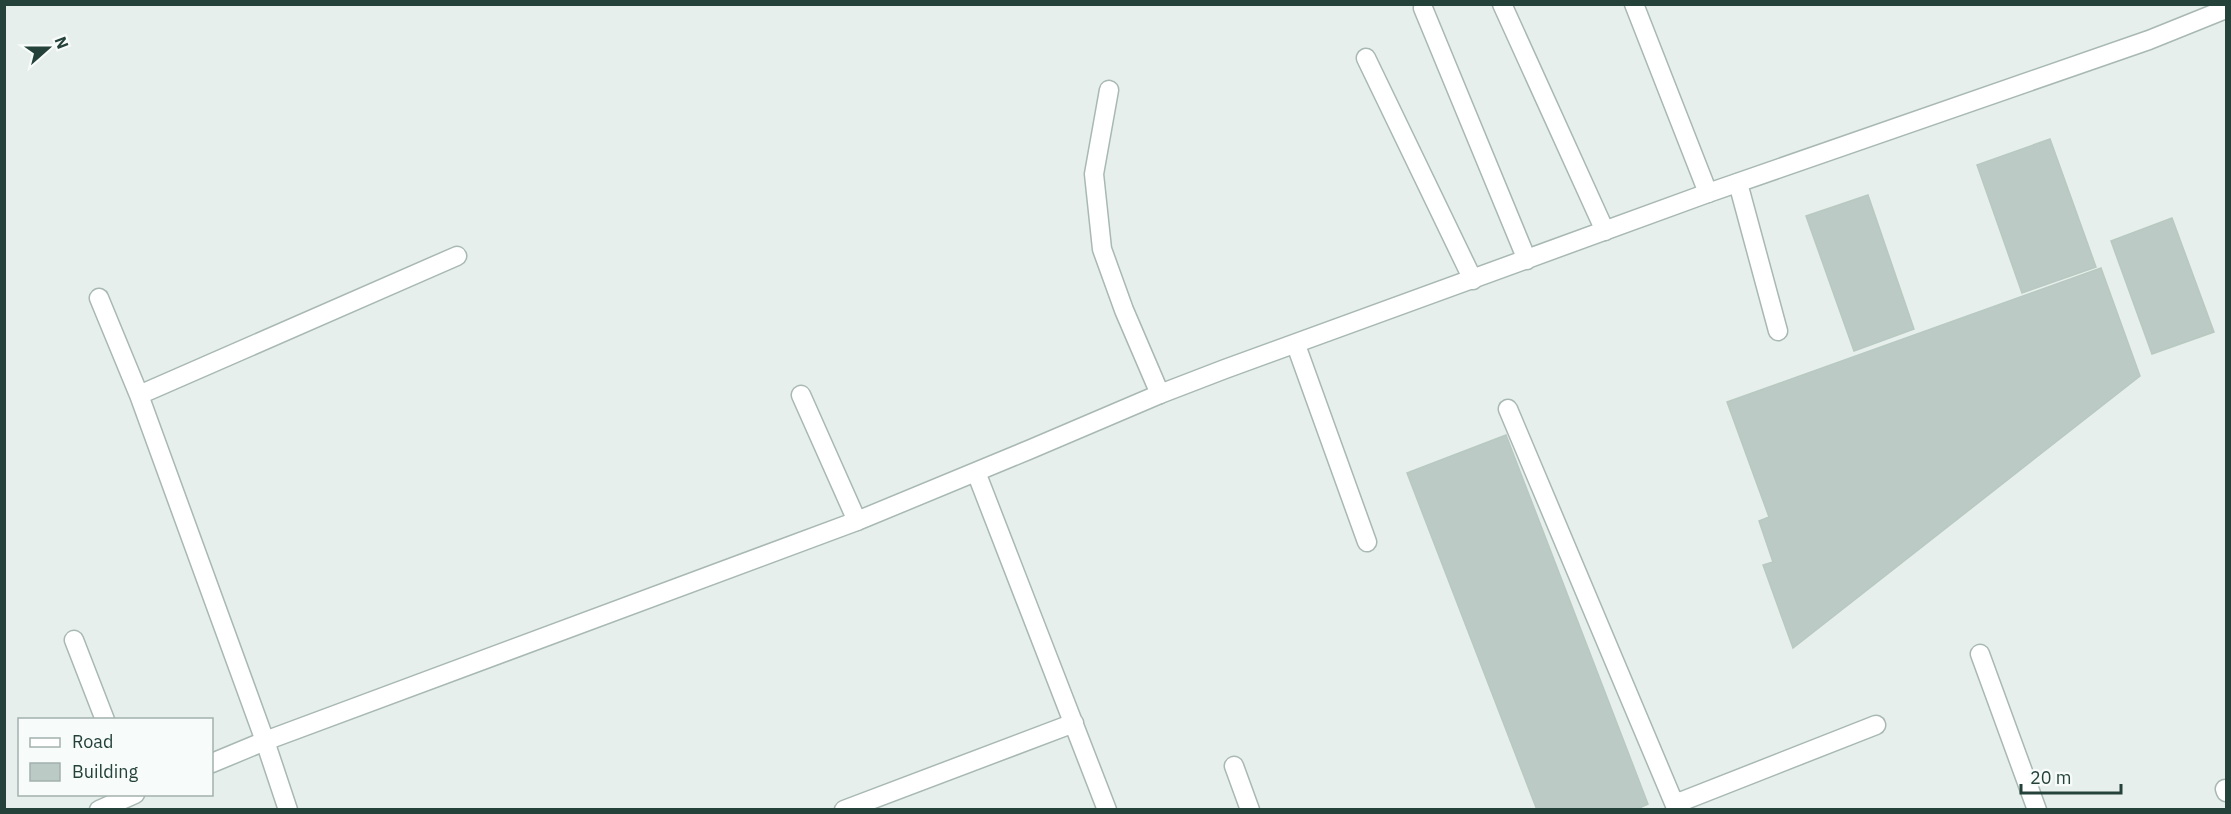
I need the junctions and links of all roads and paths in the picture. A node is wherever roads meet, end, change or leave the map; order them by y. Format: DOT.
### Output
graph roads {
  1 [pos="1502,4"];
  2 [pos="1634,4"];
  3 [pos="1424,8"];
  4 [pos="2226,9"];
  5 [pos="1366,58"];
  6 [pos="1109,90"];
  7 [pos="1738,183"];
  8 [pos="1708,193"];
  9 [pos="1605,231"];
  10 [pos="457,256"];
  11 [pos="1527,260"];
  12 [pos="1473,280"];
  13 [pos="99,298"];
  14 [pos="1778,331"];
  15 [pos="1296,345"];
  16 [pos="1160,394"];
  17 [pos="801,395"];
  18 [pos="138,396"];
  19 [pos="1508,409"];
  20 [pos="976,472"];
  21 [pos="857,521"];
  22 [pos="1367,542"];
  23 [pos="74,640"];
  24 [pos="1980,654"];
  25 [pos="104,718"];
  26 [pos="1074,723"];
  27 [pos="1876,725"];
  28 [pos="265,741"];
  29 [pos="213,763"];
  30 [pos="1234,766"];
  31 [pos="133,796"];
  32 [pos="1676,807"];
  33 [pos="99,810"];
  34 [pos="288,810"];
  35 [pos="844,810"];
  36 [pos="1107,810"];
  37 [pos="1250,810"];
  38 [pos="2037,810"];
  1 -- 9 [label="street"];
  2 -- 8 [label="street"];
  3 -- 11 [label="street"];
  4 -- 7 [label="street"];
  5 -- 12 [label="street"];
  6 -- 16 [label="street"];
  7 -- 8 [label="street"];
  7 -- 14 [label="street"];
  8 -- 9 [label="street"];
  9 -- 11 [label="street"];
  10 -- 18 [label="street"];
  11 -- 12 [label="street"];
  12 -- 15 [label="street"];
  13 -- 18 [label="street"];
  15 -- 16 [label="street"];
  15 -- 22 [label="street"];
  16 -- 20 [label="street"];
  17 -- 21 [label="street"];
  18 -- 28 [label="street"];
  19 -- 32 [label="street"];
  20 -- 21 [label="street"];
  20 -- 26 [label="street"];
  21 -- 28 [label="street"];
  23 -- 25 [label="street"];
  24 -- 38 [label="street"];
  26 -- 35 [label="street"];
  26 -- 36 [label="street"];
  27 -- 32 [label="street"];
  28 -- 29 [label="street"];
  28 -- 34 [label="street"];
  30 -- 37 [label="street"];
  31 -- 33 [label="street"];
}
